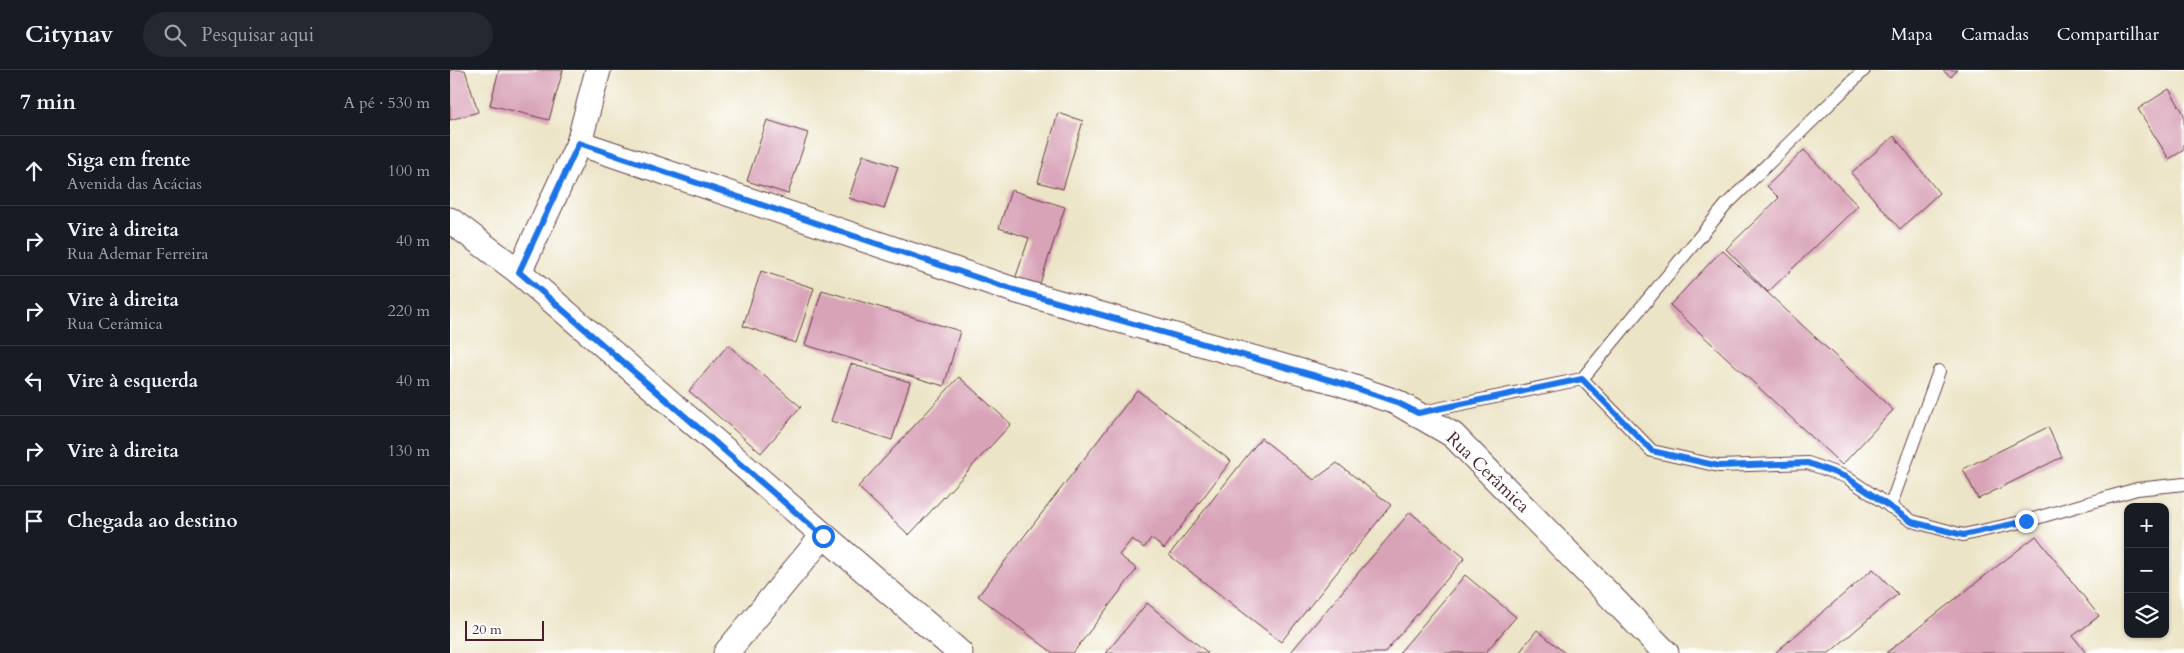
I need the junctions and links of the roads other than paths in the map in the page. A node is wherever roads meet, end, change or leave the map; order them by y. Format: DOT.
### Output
graph roads {
  1 [pos="598,70"];
  2 [pos="1864,70"];
  3 [pos="579,143"];
  4 [pos="450,220"];
  5 [pos="519,272"];
  6 [pos="1939,371"];
  7 [pos="1582,379"];
  8 [pos="1418,413"];
  9 [pos="2184,484"];
  10 [pos="1890,507"];
  11 [pos="823,536"];
  12 [pos="726,653"];
  13 [pos="960,653"];
  14 [pos="1666,653"];
  1 -- 3 [label="street"];
  2 -- 7 [label="lane"];
  3 -- 5 [label="street"];
  3 -- 8 [label="street, Rua Cerâmica"];
  4 -- 5 [label="street"];
  5 -- 11 [label="street"];
  6 -- 10 [label="lane"];
  7 -- 8 [label="lane"];
  7 -- 10 [label="lane"];
  8 -- 14 [label="street, Rua Cerâmica"];
  9 -- 10 [label="lane"];
  11 -- 12 [label="street"];
  11 -- 13 [label="street"];
}
